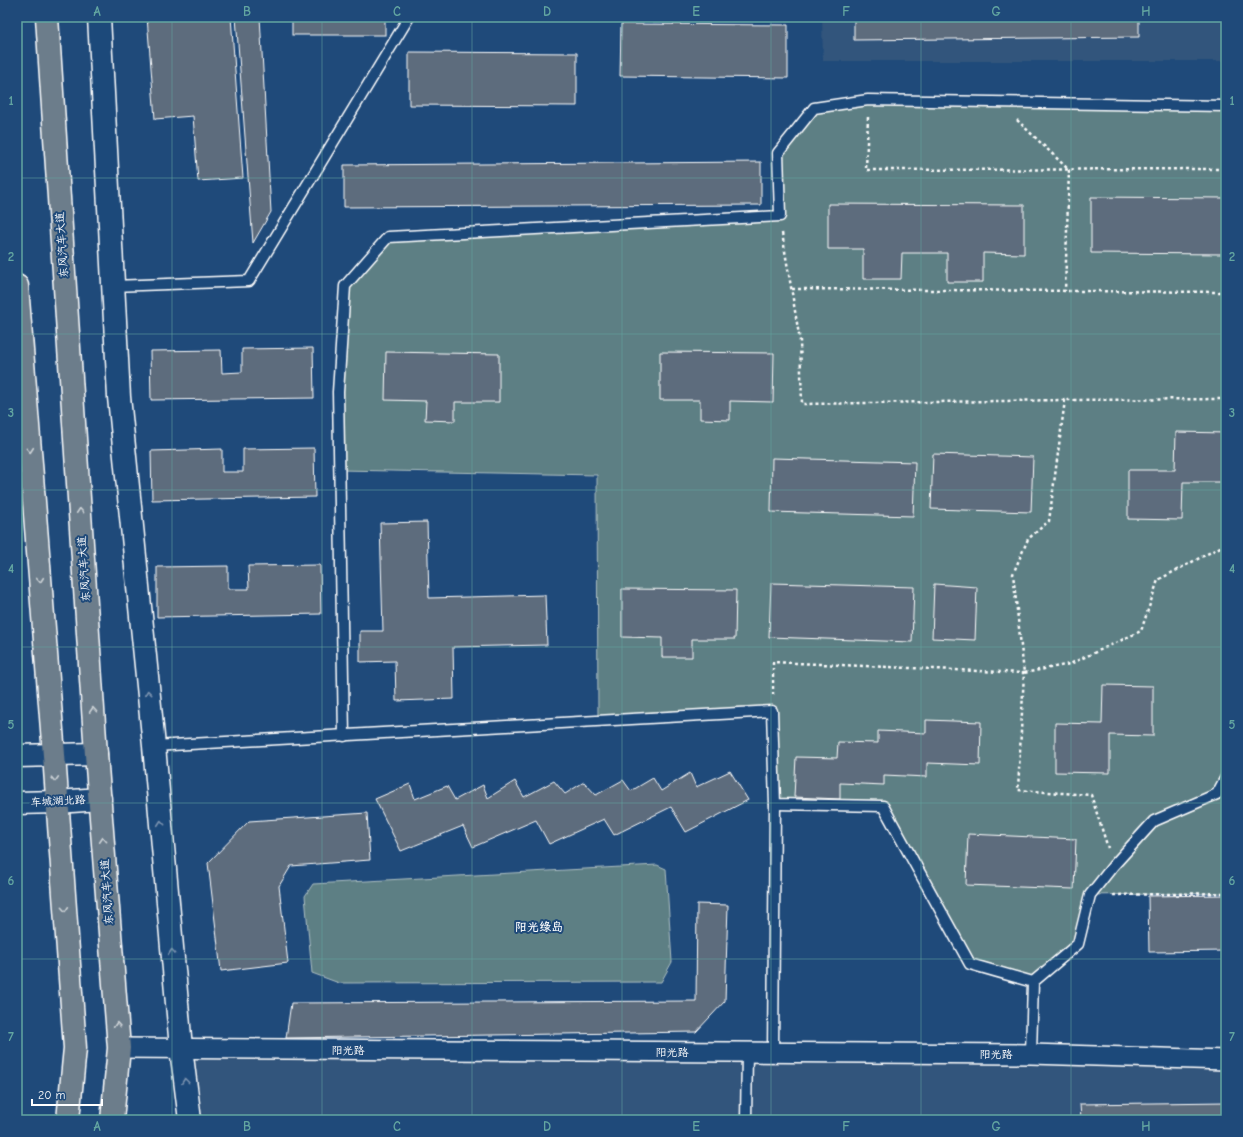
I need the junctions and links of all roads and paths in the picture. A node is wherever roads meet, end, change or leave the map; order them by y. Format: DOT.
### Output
graph roads {
  1 [pos="47,17"];
  2 [pos="99,17"];
  3 [pos="409,17"];
  4 [pos="868,100"];
  5 [pos="998,102"];
  6 [pos="1226,106"];
  7 [pos="1069,170"];
  8 [pos="1226,170"];
  9 [pos="780,216"];
  10 [pos="17,286"];
  11 [pos="113,286"];
  12 [pos="792,290"];
  13 [pos="1065,291"];
  14 [pos="1226,292"];
  15 [pos="1226,399"];
  16 [pos="1065,400"];
  17 [pos="1226,544"];
  18 [pos="1024,673"];
  19 [pos="772,711"];
  20 [pos="344,736"];
  21 [pos="154,746"];
  22 [pos="96,754"];
  23 [pos="54,755"];
  24 [pos="17,756"];
  25 [pos="1226,777"];
  26 [pos="100,798"];
  27 [pos="57,802"];
  28 [pos="17,803"];
  29 [pos="775,804"];
  30 [pos="1113,866"];
  31 [pos="1226,893"];
  32 [pos="1090,895"];
  33 [pos="1033,982"];
  34 [pos="119,1048"];
  35 [pos="181,1048"];
  36 [pos="747,1052"];
  37 [pos="773,1052"];
  38 [pos="1031,1054"];
  39 [pos="1226,1060"];
  40 [pos="68,1120"];
  41 [pos="112,1120"];
  42 [pos="190,1120"];
  43 [pos="746,1120"];
  22 -- 1 [label="main road, 东风汽车大道, one-way"];
  2 -- 11 [label="street"];
  3 -- 11 [label="lane"];
  4 -- 5 [label="lane"];
  4 -- 7 [label="path"];
  4 -- 9 [label="lane"];
  5 -- 6 [label="lane"];
  5 -- 7 [label="path"];
  7 -- 8 [label="path"];
  7 -- 13 [label="path"];
  9 -- 12 [label="path"];
  9 -- 20 [label="lane"];
  10 -- 23 [label="main road, one-way"];
  21 -- 11 [label="street, one-way"];
  12 -- 13 [label="path"];
  12 -- 16 [label="path"];
  13 -- 14 [label="path"];
  15 -- 16 [label="path"];
  16 -- 18 [label="path"];
  17 -- 18 [label="path"];
  18 -- 19 [label="path"];
  18 -- 30 [label="path"];
  19 -- 20 [label="lane"];
  19 -- 29 [label="lane"];
  20 -- 21 [label="lane"];
  35 -- 21 [label="street, one-way"];
  22 -- 23 [label="street"];
  22 -- 26 [label="main road, 东风汽车大道"];
  23 -- 24 [label="street"];
  23 -- 27 [label="main road, one-way"];
  25 -- 30 [label="lane"];
  26 -- 27 [label="street, 车城湖北路"];
  34 -- 26 [label="main road, 东风汽车大道, one-way"];
  27 -- 28 [label="street, 车城湖北路"];
  27 -- 40 [label="main road, one-way"];
  29 -- 33 [label="lane"];
  29 -- 37 [label="lane"];
  30 -- 32 [label="lane"];
  31 -- 32 [label="path"];
  32 -- 33 [label="lane"];
  33 -- 38 [label="lane"];
  34 -- 35 [label="street, 阳光路"];
  34 -- 41 [label="main road, 东风汽车大道"];
  35 -- 36 [label="street, 阳光路"];
  42 -- 35 [label="street, one-way"];
  36 -- 37 [label="street, 阳光路"];
  36 -- 43 [label="lane"];
  37 -- 38 [label="street, 阳光路"];
  38 -- 39 [label="street, 阳光路"];
}
